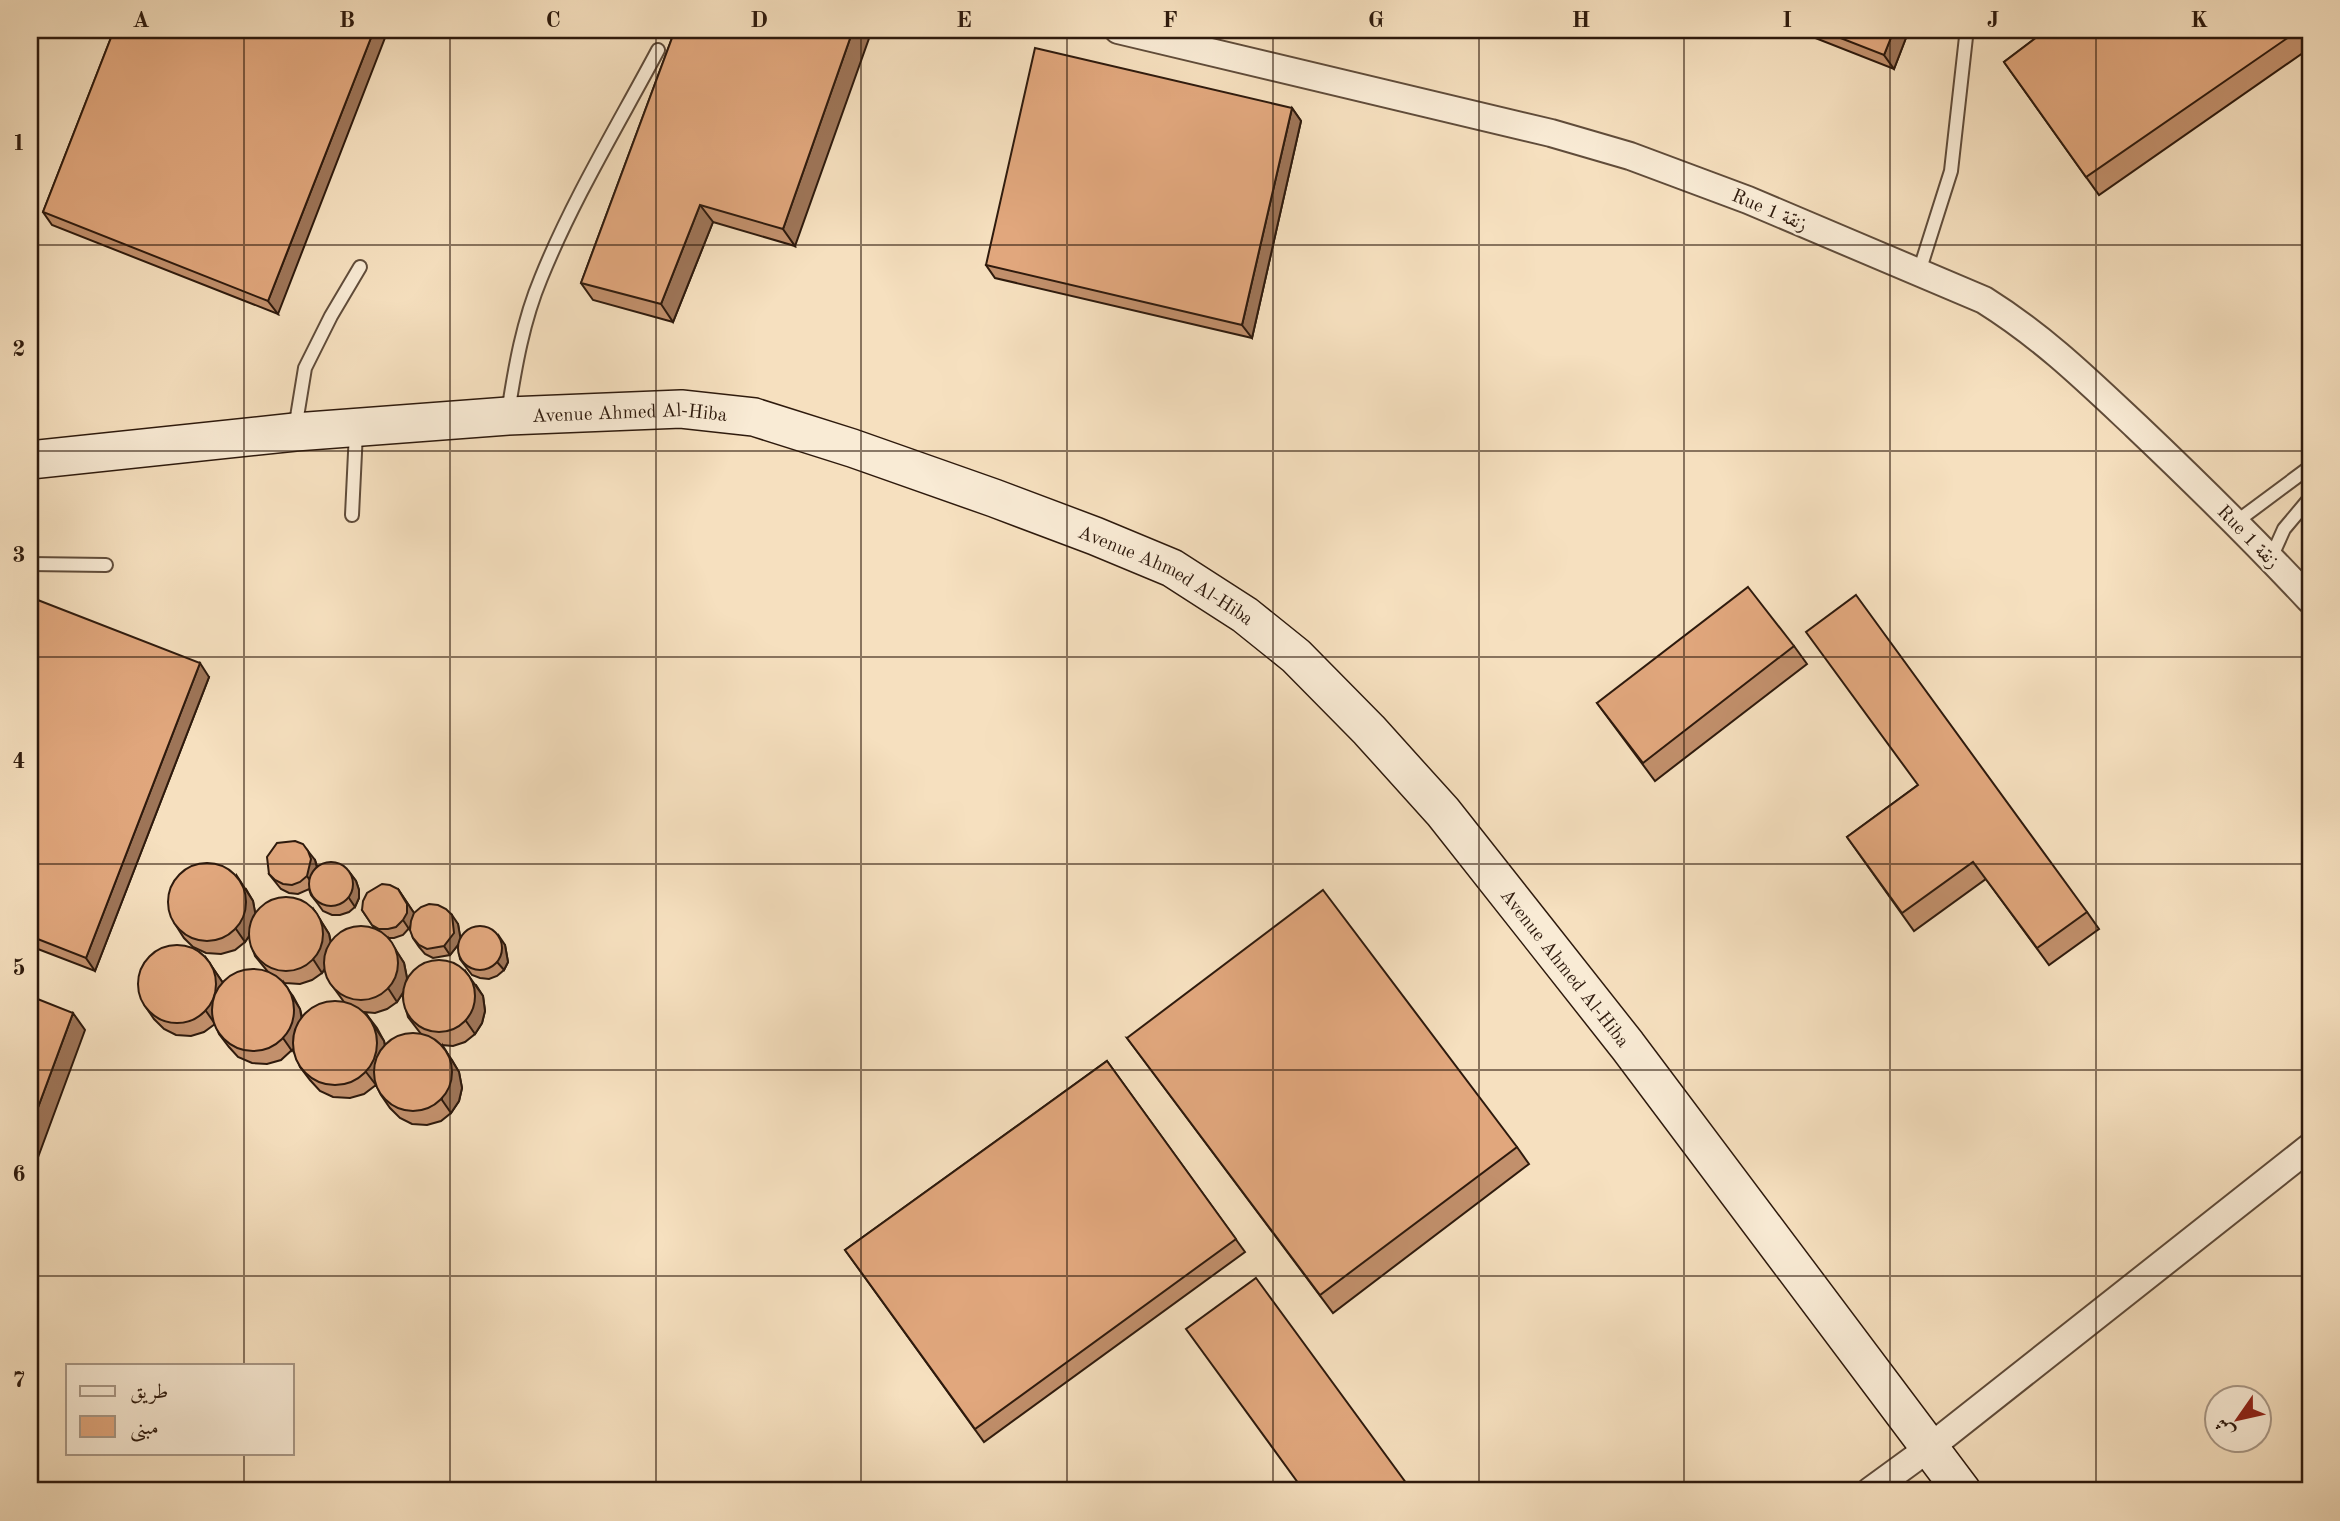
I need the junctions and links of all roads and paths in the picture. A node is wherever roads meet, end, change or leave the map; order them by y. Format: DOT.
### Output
graph roads {
  1 [pos="1118,30"];
  2 [pos="1969,30"];
  3 [pos="658,50"];
  4 [pos="360,267"];
  5 [pos="1919,272"];
  6 [pos="508,416"];
  7 [pos="356,428"];
  8 [pos="295,432"];
  9 [pos="30,460"];
  10 [pos="2310,467"];
  11 [pos="2310,498"];
  12 [pos="352,515"];
  13 [pos="2236,522"];
  14 [pos="2271,558"];
  15 [pos="30,564"];
  16 [pos="106,565"];
  17 [pos="2310,600"];
  18 [pos="2310,1147"];
  19 [pos="1930,1448"];
  20 [pos="1870,1491"];
  21 [pos="1962,1491"];
  1 -- 5 [label="street, Rue 1 زنقة"];
  2 -- 5 [label="lane"];
  3 -- 6 [label="lane"];
  4 -- 8 [label="lane"];
  5 -- 13 [label="street, Rue 1 زنقة"];
  6 -- 7 [label="street, Avenue Ahmed Al-Hiba"];
  6 -- 19 [label="street, Avenue Ahmed Al-Hiba"];
  7 -- 8 [label="street, Avenue Ahmed Al-Hiba"];
  7 -- 12 [label="lane"];
  8 -- 9 [label="street, Avenue Ahmed Al-Hiba"];
  10 -- 13 [label="lane"];
  11 -- 14 [label="lane"];
  13 -- 14 [label="street, Rue 1 زنقة"];
  14 -- 17 [label="street, Rue 1 زنقة"];
  15 -- 16 [label="lane"];
  18 -- 19 [label="street"];
  19 -- 20 [label="street"];
  19 -- 21 [label="street, Avenue Ahmed Al-Hiba"];
}
